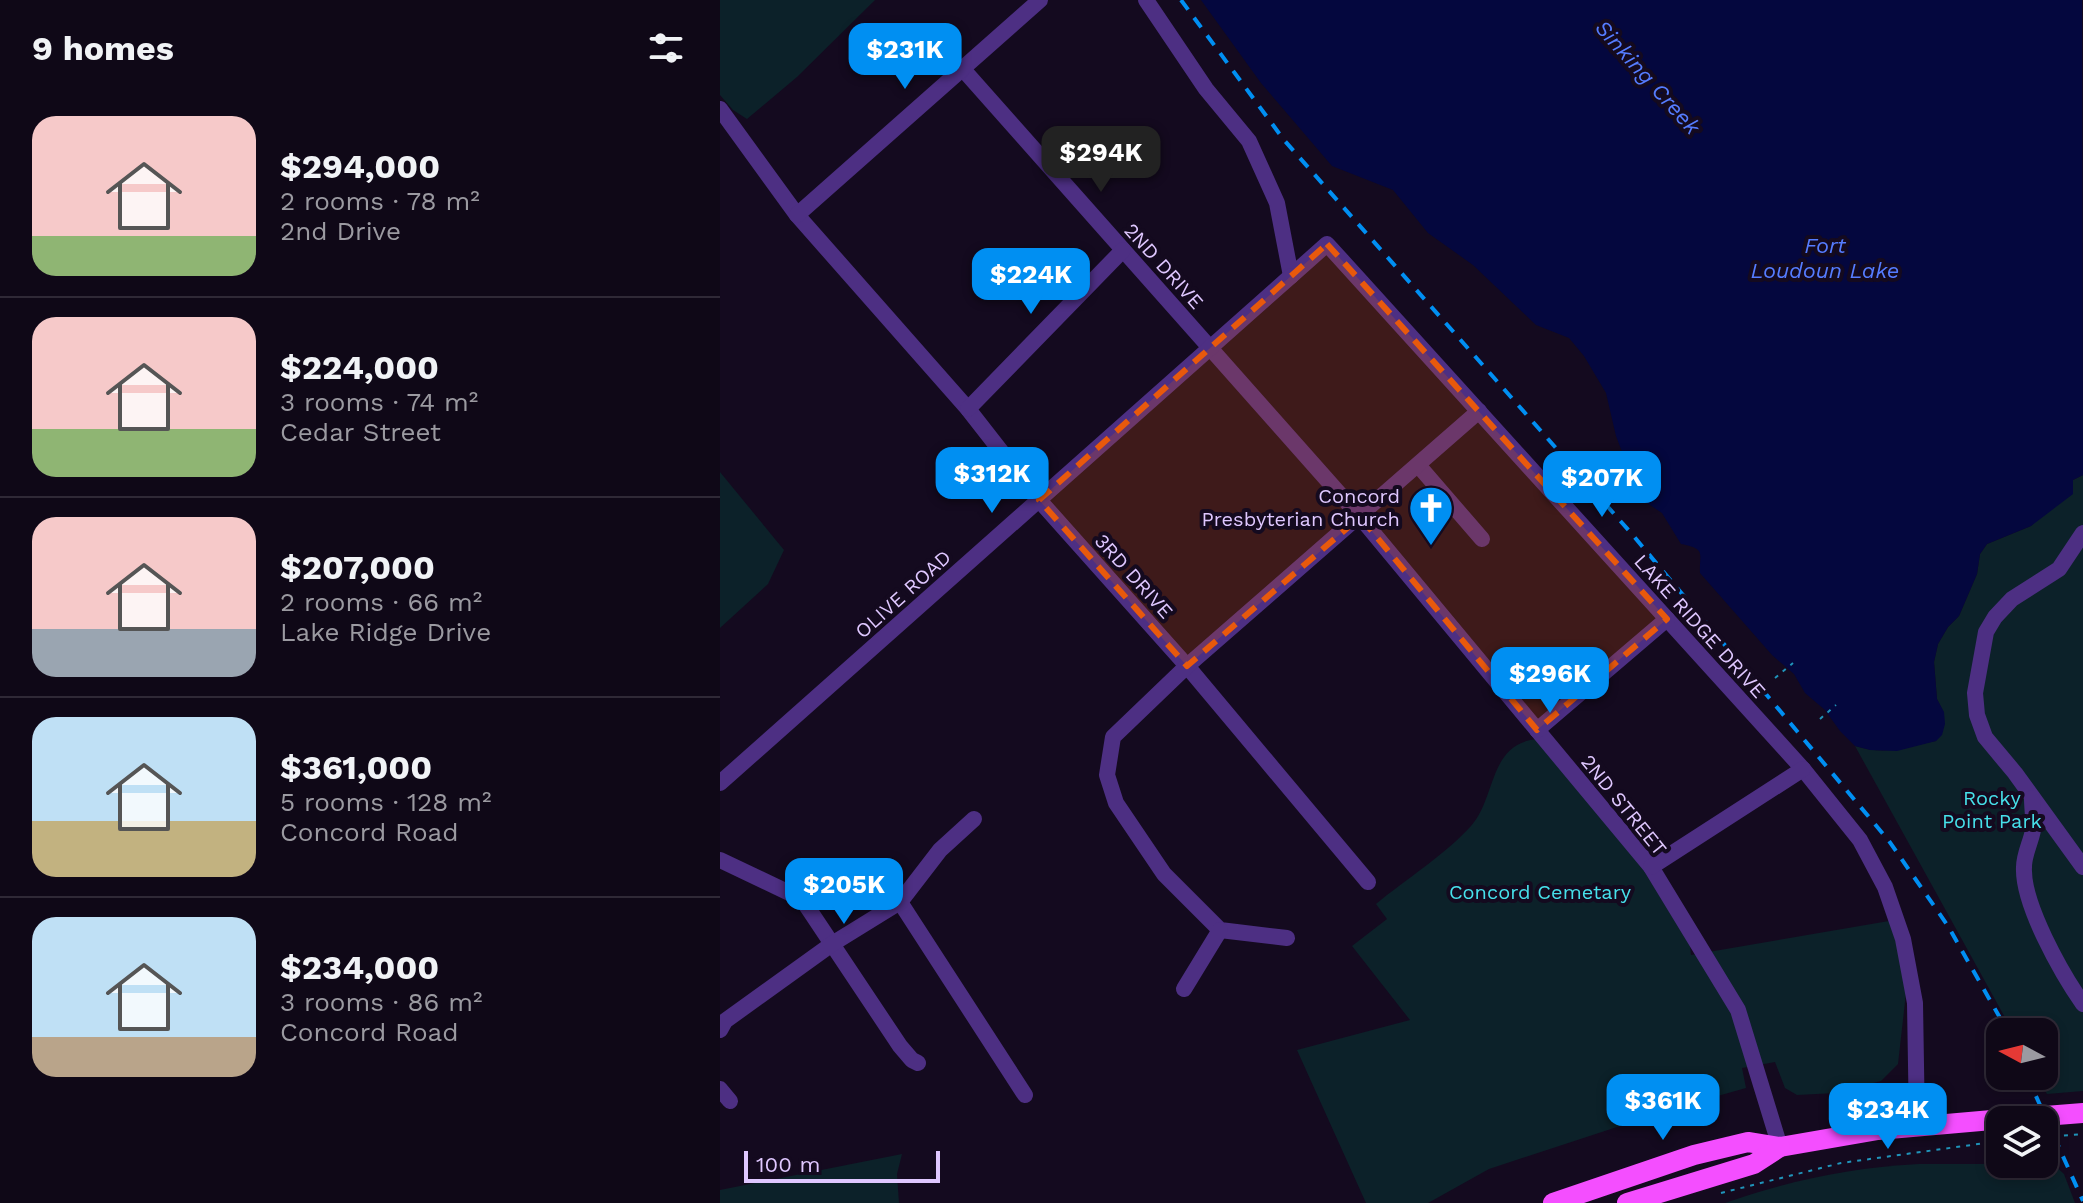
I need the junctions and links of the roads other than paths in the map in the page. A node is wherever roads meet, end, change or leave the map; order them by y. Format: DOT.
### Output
graph roads {
  1 [pos="1040,0"];
  2 [pos="1146,0"];
  3 [pos="961,67"];
  4 [pos="720,109"];
  5 [pos="797,215"];
  6 [pos="1123,250"];
  7 [pos="1291,276"];
  8 [pos="1210,348"];
  9 [pos="968,409"];
  10 [pos="1479,411"];
  11 [pos="1418,465"];
  12 [pos="1039,500"];
  13 [pos="1360,517"];
  14 [pos="2083,533"];
  15 [pos="1482,539"];
  16 [pos="1667,619"];
  17 [pos="1187,666"];
  18 [pos="1537,730"];
  19 [pos="1803,769"];
  20 [pos="720,783"];
  21 [pos="2032,797"];
  22 [pos="974,819"];
  23 [pos="720,860"];
  24 [pos="1651,867"];
  25 [pos="2083,867"];
  26 [pos="1368,882"];
  27 [pos="900,902"];
  28 [pos="1220,930"];
  29 [pos="1287,938"];
  30 [pos="832,944"];
  31 [pos="1184,989"];
  32 [pos="2083,1004"];
  33 [pos="720,1030"];
  34 [pos="918,1063"];
  35 [pos="1025,1095"];
  36 [pos="2083,1113"];
  37 [pos="1917,1126"];
  38 [pos="1780,1147"];
  39 [pos="1553,1203"];
  40 [pos="1627,1203"];
  1 -- 3 [label="street"];
  2 -- 7 [label="street"];
  3 -- 5 [label="street"];
  3 -- 6 [label="street, 2ND DRIVE"];
  4 -- 5 [label="street, 3RD DRIVE"];
  5 -- 9 [label="street, 3RD DRIVE"];
  6 -- 8 [label="street, 2ND DRIVE"];
  6 -- 9 [label="street"];
  7 -- 8 [label="street, OLIVE ROAD"];
  7 -- 10 [label="street, LAKE RIDGE DRIVE"];
  8 -- 12 [label="street, OLIVE ROAD"];
  8 -- 13 [label="street, 2ND STREET"];
  9 -- 12 [label="street, 3RD DRIVE"];
  10 -- 11 [label="street"];
  10 -- 16 [label="street, LAKE RIDGE DRIVE"];
  11 -- 13 [label="street"];
  11 -- 15 [label="street"];
  12 -- 17 [label="street, 3RD DRIVE"];
  12 -- 20 [label="street, OLIVE ROAD"];
  13 -- 17 [label="street"];
  13 -- 18 [label="street, 2ND STREET"];
  14 -- 21 [label="street"];
  16 -- 18 [label="street"];
  16 -- 19 [label="street, LAKE RIDGE DRIVE"];
  17 -- 26 [label="street, 3RD DRIVE"];
  17 -- 28 [label="street"];
  18 -- 24 [label="street, 2ND STREET"];
  19 -- 24 [label="street"];
  19 -- 37 [label="street, LAKE RIDGE DRIVE"];
  21 -- 25 [label="street"];
  21 -- 32 [label="street"];
  22 -- 27 [label="street"];
  23 -- 30 [label="street"];
  24 -- 38 [label="street, 2ND STREET"];
  27 -- 30 [label="street"];
  27 -- 35 [label="street"];
  28 -- 29 [label="street"];
  28 -- 31 [label="street"];
  30 -- 33 [label="street"];
  30 -- 34 [label="street"];
  36 -- 37 [label="main road, bridge"];
  37 -- 38 [label="main road"];
  38 -- 39 [label="main road"];
  38 -- 40 [label="main road"];
}
